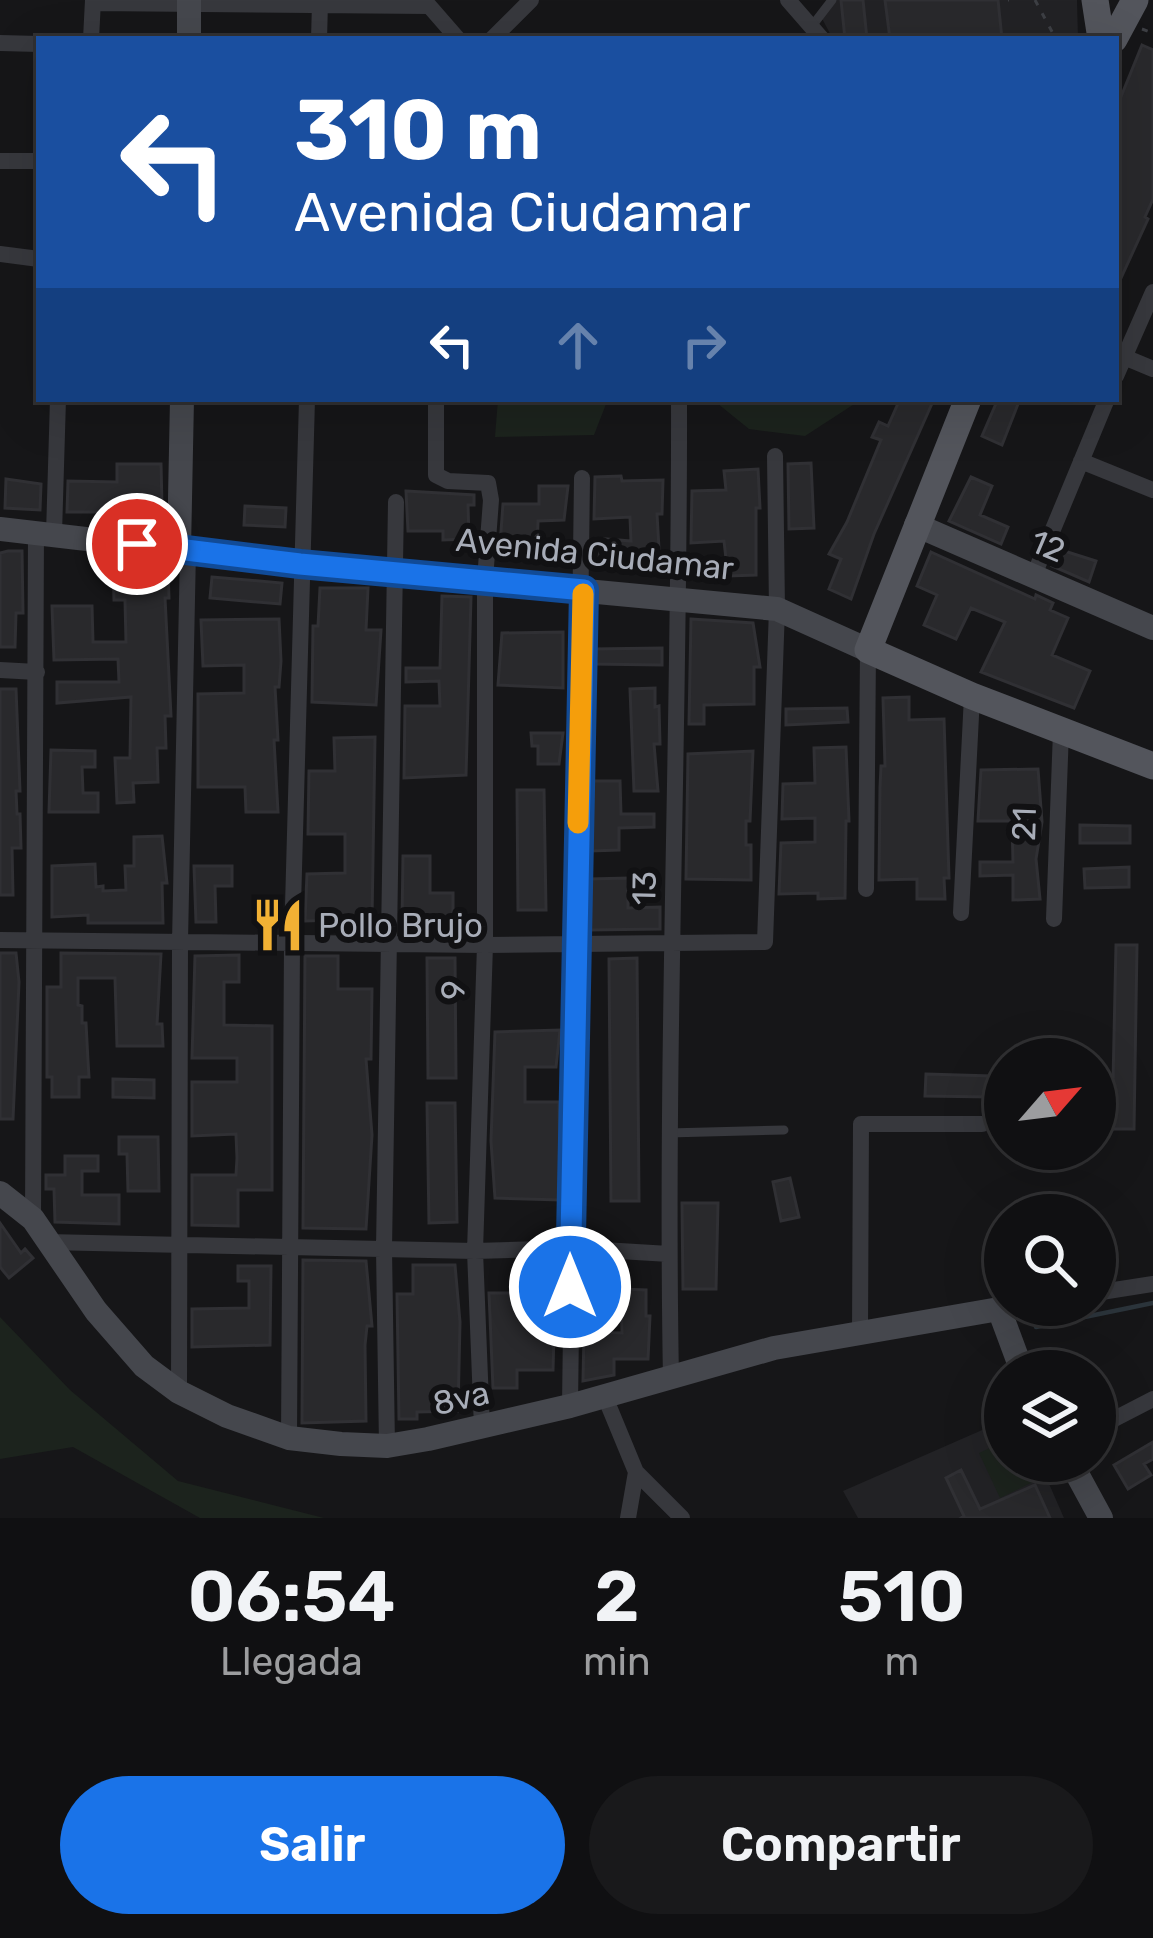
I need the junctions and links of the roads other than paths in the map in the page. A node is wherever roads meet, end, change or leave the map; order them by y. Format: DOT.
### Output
graph roads {
  1 [pos="531,0"];
  2 [pos="788,0"];
  3 [pos="832,0"];
  4 [pos="1095,0"];
  5 [pos="1135,0"];
  6 [pos="189,1"];
  7 [pos="93,2"];
  8 [pos="320,3"];
  9 [pos="426,3"];
  10 [pos="444,31"];
  11 [pos="817,32"];
  12 [pos="91,36"];
  13 [pos="189,36"];
  14 [pos="319,36"];
  15 [pos="495,36"];
  16 [pos="1101,36"];
  17 [pos="1116,36"];
  18 [pos="0,43"];
  19 [pos="36,44"];
  20 [pos="36,160"];
  21 [pos="0,161"];
  22 [pos="0,254"];
  23 [pos="36,259"];
  24 [pos="1153,292"];
  25 [pos="1120,355"];
  26 [pos="1153,369"];
  27 [pos="58,402"];
  28 [pos="182,402"];
  29 [pos="307,402"];
  30 [pos="436,402"];
  31 [pos="679,402"];
  32 [pos="967,402"];
  33 [pos="1106,402"];
  34 [pos="775,456"];
  35 [pos="1081,461"];
  36 [pos="582,478"];
  37 [pos="1153,490"];
  38 [pos="396,502"];
  39 [pos="916,525"];
  40 [pos="0,529"];
  41 [pos="45,533"];
  42 [pos="183,550"];
  43 [pos="300,564"];
  44 [pos="394,571"];
  45 [pos="1034,575"];
  46 [pos="485,580"];
  47 [pos="584,590"];
  48 [pos="680,598"];
  49 [pos="777,609"];
  50 [pos="1153,628"];
  51 [pos="868,650"];
  52 [pos="0,670"];
  53 [pos="37,672"];
  54 [pos="972,696"];
  55 [pos="1061,731"];
  56 [pos="1153,766"];
  57 [pos="866,889"];
  58 [pos="961,913"];
  59 [pos="1054,920"];
  60 [pos="0,940"];
  61 [pos="34,941"];
  62 [pos="180,941"];
  63 [pos="292,942"];
  64 [pos="389,944"];
  65 [pos="485,945"];
  66 [pos="575,945"];
  67 [pos="673,945"];
  68 [pos="982,1124"];
  69 [pos="784,1130"];
  70 [pos="668,1133"];
  71 [pos="0,1192"];
  72 [pos="33,1219"];
  73 [pos="46,1242"];
  74 [pos="177,1246"];
  75 [pos="290,1247"];
  76 [pos="570,1248"];
  77 [pos="384,1249"];
  78 [pos="475,1251"];
  79 [pos="669,1254"];
  80 [pos="1153,1284"];
  81 [pos="1116,1290"];
  82 [pos="984,1311"];
  83 [pos="860,1332"];
  84 [pos="671,1379"];
  85 [pos="178,1392"];
  86 [pos="605,1397"];
  87 [pos="1153,1399"];
  88 [pos="570,1406"];
  89 [pos="1116,1418"];
  90 [pos="482,1428"];
  91 [pos="289,1438"];
  92 [pos="387,1446"];
  93 [pos="636,1472"];
  94 [pos="1081,1482"];
  95 [pos="628,1518"];
  96 [pos="682,1518"];
  97 [pos="1101,1518"];
  1 -- 15 [label="street"];
  2 -- 11 [label="street"];
  3 -- 11 [label="lane"];
  4 -- 16 [label="main road"];
  5 -- 17 [label="main road"];
  6 -- 7 [label="street"];
  6 -- 8 [label="street"];
  6 -- 13 [label="street"];
  7 -- 12 [label="street"];
  8 -- 9 [label="street"];
  8 -- 14 [label="street"];
  9 -- 10 [label="street"];
  18 -- 19 [label="street"];
  20 -- 21 [label="street"];
  22 -- 23 [label="street"];
  24 -- 25 [label="street"];
  25 -- 26 [label="street"];
  27 -- 41 [label="street"];
  28 -- 42 [label="street"];
  29 -- 43 [label="street"];
  30 -- 46 [label="street, 9"];
  31 -- 48 [label="street, 13"];
  32 -- 39 [label="main road"];
  33 -- 35 [label="street"];
  34 -- 49 [label="street"];
  35 -- 37 [label="street"];
  35 -- 45 [label="street"];
  36 -- 47 [label="street"];
  38 -- 44 [label="street"];
  39 -- 45 [label="street, 12"];
  39 -- 51 [label="main road"];
  40 -- 41 [label="street, Avenida Ciudamar"];
  41 -- 42 [label="street, Avenida Ciudamar"];
  41 -- 53 [label="street"];
  42 -- 43 [label="street, Avenida Ciudamar"];
  42 -- 62 [label="street"];
  43 -- 44 [label="street, Avenida Ciudamar"];
  43 -- 63 [label="street"];
  44 -- 46 [label="street, Avenida Ciudamar"];
  44 -- 64 [label="street"];
  45 -- 50 [label="street, 12"];
  46 -- 47 [label="street, Avenida Ciudamar"];
  46 -- 65 [label="street, 9"];
  47 -- 48 [label="street, Avenida Ciudamar"];
  47 -- 66 [label="street"];
  48 -- 49 [label="street, Avenida Ciudamar"];
  48 -- 67 [label="street, 13"];
  49 -- 51 [label="street, Avenida Ciudamar"];
  49 -- 67 [label="street"];
  51 -- 54 [label="main road, Avenida Ciudamar"];
  51 -- 57 [label="street"];
  52 -- 53 [label="street"];
  53 -- 61 [label="street"];
  54 -- 55 [label="main road, Avenida Ciudamar"];
  54 -- 58 [label="street"];
  55 -- 56 [label="main road, Avenida Ciudamar"];
  55 -- 59 [label="street, 21"];
  60 -- 61 [label="street"];
  61 -- 62 [label="street"];
  61 -- 72 [label="street"];
  62 -- 63 [label="street"];
  62 -- 74 [label="street"];
  63 -- 64 [label="street"];
  63 -- 75 [label="street"];
  64 -- 65 [label="street"];
  64 -- 77 [label="street"];
  65 -- 66 [label="street"];
  65 -- 78 [label="street, 9"];
  66 -- 67 [label="street"];
  66 -- 76 [label="street"];
  67 -- 70 [label="street, 13"];
  68 -- 83 [label="street"];
  69 -- 70 [label="lane"];
  70 -- 79 [label="street, 13"];
  71 -- 72 [label="street, 8va"];
  72 -- 73 [label="street, 8va"];
  73 -- 74 [label="street"];
  73 -- 85 [label="street, 8va"];
  74 -- 75 [label="street"];
  74 -- 85 [label="street"];
  75 -- 77 [label="street"];
  75 -- 91 [label="street"];
  76 -- 78 [label="street"];
  76 -- 79 [label="street"];
  76 -- 88 [label="street"];
  77 -- 78 [label="street"];
  77 -- 92 [label="street"];
  78 -- 90 [label="street, 9"];
  79 -- 84 [label="street, 13"];
  80 -- 81 [label="street"];
  82 -- 83 [label="street, 8va"];
  83 -- 84 [label="street, 8va"];
  84 -- 86 [label="street, 8va"];
  85 -- 91 [label="street, 8va"];
  86 -- 88 [label="street, 8va"];
  86 -- 93 [label="street"];
  87 -- 89 [label="street"];
  88 -- 90 [label="street, 8va"];
  90 -- 92 [label="street, 8va"];
  91 -- 92 [label="street, 8va"];
  93 -- 95 [label="street"];
  93 -- 96 [label="street"];
  94 -- 97 [label="street"];
}
